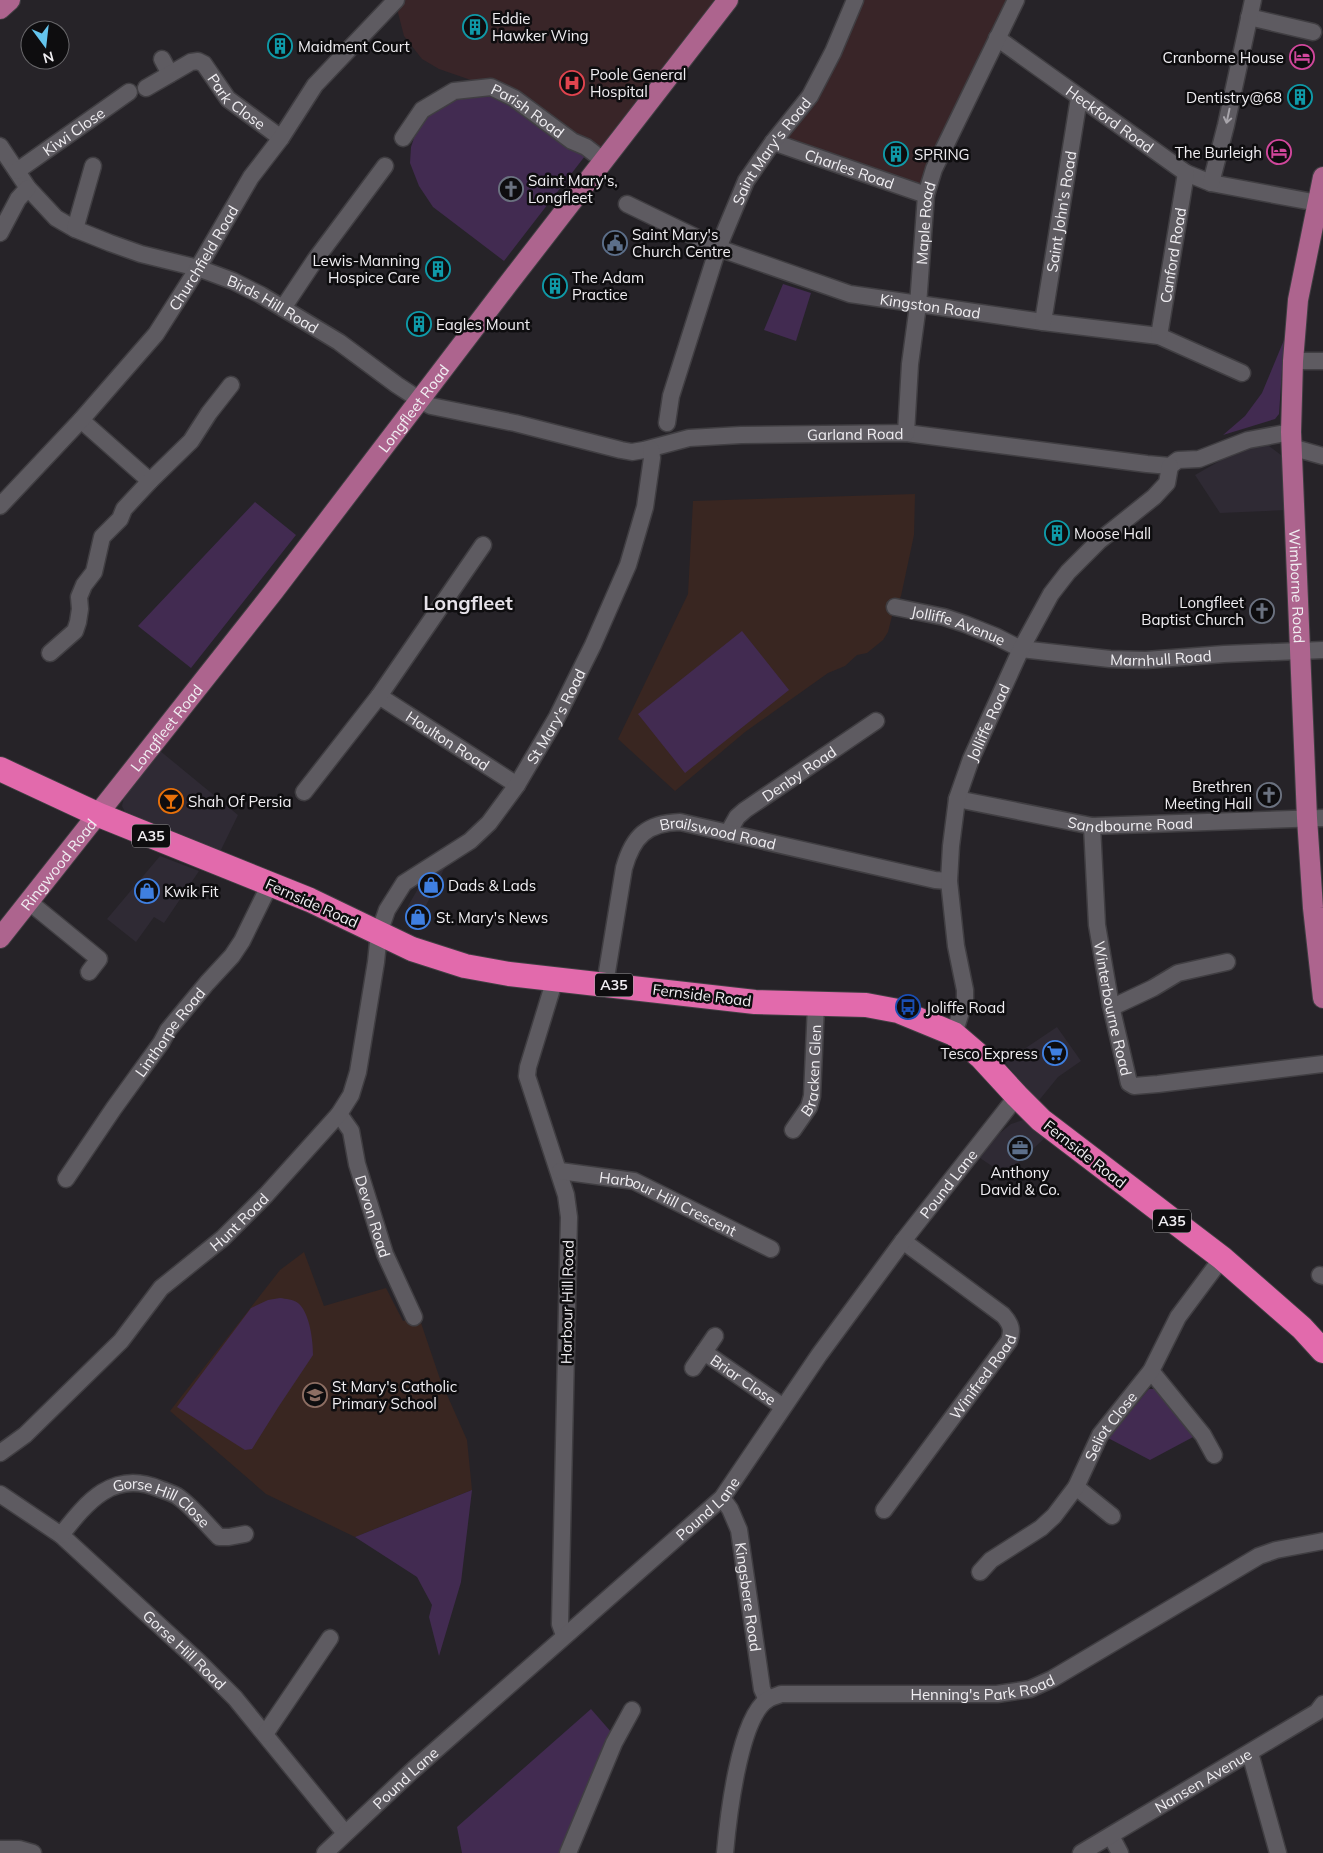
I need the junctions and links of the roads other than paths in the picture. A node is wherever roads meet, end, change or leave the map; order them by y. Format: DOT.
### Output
graph roads {
  1 [pos="10,0"];
  2 [pos="396,0"];
  3 [pos="728,0"];
  4 [pos="855,0"];
  5 [pos="1016,0"];
  6 [pos="1253,0"];
  7 [pos="0,10"];
  8 [pos="1249,17"];
  9 [pos="1314,32"];
  10 [pos="997,38"];
  11 [pos="162,59"];
  12 [pos="170,74"];
  13 [pos="146,88"];
  14 [pos="129,92"];
  15 [pos="1079,98"];
  16 [pos="281,138"];
  17 [pos="403,138"];
  18 [pos="773,142"];
  19 [pos="0,146"];
  20 [pos="604,161"];
  21 [pos="93,166"];
  22 [pos="386,166"];
  23 [pos="17,170"];
  24 [pos="1186,173"];
  25 [pos="1323,177"];
  26 [pos="1211,183"];
  27 [pos="28,188"];
  28 [pos="926,195"];
  29 [pos="1318,203"];
  30 [pos="627,204"];
  31 [pos="75,229"];
  32 [pos="0,233"];
  33 [pos="718,248"];
  34 [pos="198,268"];
  35 [pos="918,305"];
  36 [pos="283,308"];
  37 [pos="1043,322"];
  38 [pos="1159,336"];
  39 [pos="1293,361"];
  40 [pos="1323,362"];
  41 [pos="1242,373"];
  42 [pos="232,385"];
  43 [pos="420,400"];
  44 [pos="82,420"];
  45 [pos="668,423"];
  46 [pos="906,433"];
  47 [pos="1291,439"];
  48 [pos="651,449"];
  49 [pos="1323,456"];
  50 [pos="1170,466"];
  51 [pos="150,481"];
  52 [pos="0,506"];
  53 [pos="483,545"];
  54 [pos="895,607"];
  55 [pos="1021,649"];
  56 [pos="1300,650"];
  57 [pos="1323,650"];
  58 [pos="50,653"];
  59 [pos="379,696"];
  60 [pos="876,721"];
  61 [pos="0,769"];
  62 [pos="517,785"];
  63 [pos="304,792"];
  64 [pos="957,799"];
  65 [pos="99,815"];
  66 [pos="1315,818"];
  67 [pos="1092,826"];
  68 [pos="728,833"];
  69 [pos="949,881"];
  70 [pos="270,884"];
  71 [pos="28,901"];
  72 [pos="378,933"];
  73 [pos="0,938"];
  74 [pos="1227,962"];
  75 [pos="90,972"];
  76 [pos="555,979"];
  77 [pos="605,984"];
  78 [pos="1323,998"];
  79 [pos="816,1005"];
  80 [pos="1110,1006"];
  81 [pos="954,1034"];
  82 [pos="1323,1064"];
  83 [pos="1017,1096"];
  84 [pos="339,1114"];
  85 [pos="793,1130"];
  86 [pos="560,1171"];
  87 [pos="66,1179"];
  88 [pos="903,1241"];
  89 [pos="771,1249"];
  90 [pos="1222,1258"];
  91 [pos="414,1317"];
  92 [pos="715,1336"];
  93 [pos="1323,1351"];
  94 [pos="704,1352"];
  95 [pos="693,1368"];
  96 [pos="1151,1370"];
  97 [pos="782,1406"];
  98 [pos="0,1453"];
  99 [pos="1214,1455"];
  100 [pos="1076,1487"];
  101 [pos="0,1494"];
  102 [pos="722,1498"];
  103 [pos="884,1510"];
  104 [pos="1112,1516"];
  105 [pos="245,1534"];
  106 [pos="61,1535"];
  107 [pos="1323,1541"];
  108 [pos="980,1572"];
  109 [pos="564,1635"];
  110 [pos="330,1638"];
  111 [pos="766,1700"];
  112 [pos="1323,1704"];
  113 [pos="632,1710"];
  114 [pos="265,1734"];
  115 [pos="1250,1753"];
  116 [pos="345,1833"];
  117 [pos="1111,1836"];
  118 [pos="0,1849"];
  119 [pos="33,1853"];
  120 [pos="325,1853"];
  121 [pos="568,1853"];
  122 [pos="725,1853"];
  123 [pos="1081,1853"];
  124 [pos="1120,1853"];
  125 [pos="1278,1853"];
  1 -- 7 [label="main road"];
  2 -- 16 [label="street, Churchfield Road"];
  3 -- 20 [label="main road, Longfleet Road"];
  4 -- 18 [label="street, Saint Mary's Road"];
  5 -- 10 [label="street, Maple Road"];
  6 -- 8 [label="street"];
  8 -- 9 [label="street"];
  8 -- 26 [label="street, one-way"];
  10 -- 15 [label="street, Heckford Road"];
  10 -- 28 [label="street, Maple Road"];
  11 -- 12 [label="street"];
  12 -- 13 [label="street, Park Close"];
  12 -- 16 [label="street, Park Close"];
  14 -- 23 [label="street, Kiwi Close"];
  15 -- 24 [label="street, Heckford Road"];
  15 -- 37 [label="street, Saint John's Road"];
  16 -- 34 [label="street, Churchfield Road"];
  17 -- 20 [label="street, Parish Road"];
  18 -- 28 [label="street, Charles Road"];
  18 -- 33 [label="street, Saint Mary's Road"];
  19 -- 23 [label="street, Birds Hill Road"];
  20 -- 43 [label="main road, Longfleet Road"];
  21 -- 31 [label="street"];
  22 -- 36 [label="street"];
  23 -- 27 [label="street, Birds Hill Road"];
  24 -- 26 [label="street, Heckford Road"];
  24 -- 38 [label="street, Canford Road"];
  25 -- 29 [label="main road, Wimborne Road"];
  26 -- 29 [label="street, Heckford Road"];
  27 -- 31 [label="street, Birds Hill Road"];
  27 -- 32 [label="street"];
  28 -- 35 [label="street, Maple Road"];
  29 -- 39 [label="main road, Wimborne Road"];
  30 -- 33 [label="street, Kingston Road"];
  31 -- 34 [label="street, Birds Hill Road"];
  33 -- 35 [label="street, Kingston Road"];
  33 -- 45 [label="street, Saint Mary's Road"];
  34 -- 36 [label="street, Birds Hill Road"];
  34 -- 44 [label="street, Churchfield Road"];
  35 -- 37 [label="street, Kingston Road"];
  35 -- 46 [label="street, Maple Road"];
  36 -- 43 [label="street, Birds Hill Road"];
  37 -- 38 [label="street, Kingston Road"];
  38 -- 41 [label="street, Kingston Road"];
  39 -- 40 [label="street"];
  39 -- 47 [label="main road, Wimborne Road"];
  42 -- 51 [label="street"];
  43 -- 48 [label="street, Garland Road"];
  43 -- 65 [label="main road, Longfleet Road"];
  44 -- 51 [label="street"];
  44 -- 52 [label="street, Churchfield Road"];
  46 -- 48 [label="street, Garland Road"];
  46 -- 50 [label="street, Garland Road"];
  47 -- 49 [label="street"];
  47 -- 50 [label="street, Garland Road"];
  47 -- 56 [label="main road, Wimborne Road"];
  48 -- 62 [label="street, St Mary's Road"];
  50 -- 55 [label="street, Jolliffe Road"];
  51 -- 58 [label="street"];
  53 -- 59 [label="street"];
  54 -- 55 [label="street, Jolliffe Avenue"];
  55 -- 56 [label="street, Marnhull Road"];
  55 -- 64 [label="street, Jolliffe Road"];
  56 -- 57 [label="street, Marnhull Road"];
  56 -- 66 [label="main road, Wimborne Road"];
  59 -- 62 [label="street, Houlton Road"];
  59 -- 63 [label="street"];
  60 -- 68 [label="street, Denby Road"];
  61 -- 65 [label="highway, Fernside Road / A35"];
  62 -- 72 [label="street, St Mary's Road"];
  64 -- 67 [label="street, Sandbourne Road"];
  64 -- 69 [label="street, Jolliffe Road"];
  65 -- 70 [label="highway, Fernside Road / A35"];
  65 -- 71 [label="main road, Ringwood Road"];
  66 -- 67 [label="street, Sandbourne Road"];
  66 -- 78 [label="main road, Wimborne Road"];
  67 -- 80 [label="street, Winterbourne Road"];
  68 -- 69 [label="street, Brailswood Road"];
  68 -- 77 [label="street, Brailswood Road"];
  69 -- 81 [label="street, Jolliffe Road"];
  70 -- 72 [label="highway, Fernside Road / A35"];
  70 -- 87 [label="street, Linthorpe Road"];
  71 -- 73 [label="main road, Ringwood Road"];
  71 -- 75 [label="street"];
  72 -- 76 [label="highway, Fernside Road / A35"];
  72 -- 84 [label="street, Hunt Road"];
  74 -- 80 [label="street"];
  76 -- 77 [label="highway, Fernside Road / A35"];
  76 -- 86 [label="street, Harbour Hill Road"];
  77 -- 79 [label="highway, Fernside Road / A35"];
  79 -- 81 [label="highway, Fernside Road / A35"];
  79 -- 85 [label="street, Bracken Glen"];
  80 -- 82 [label="street, Winterbourne Road"];
  81 -- 83 [label="highway, Fernside Road / A35"];
  83 -- 88 [label="street, Pound Lane"];
  83 -- 90 [label="highway, Fernside Road / A35"];
  84 -- 91 [label="street, Devon Road"];
  84 -- 98 [label="street, Hunt Road"];
  86 -- 89 [label="street, Harbour Hill Crescent"];
  86 -- 109 [label="street, Harbour Hill Road"];
  88 -- 97 [label="street, Pound Lane"];
  88 -- 103 [label="street, Winifred Road"];
  90 -- 93 [label="highway, Fernside Road / A35"];
  90 -- 96 [label="street, Seliot Close"];
  92 -- 94 [label="street, Briar Close"];
  94 -- 95 [label="street, Briar Close"];
  94 -- 97 [label="street, Briar Close"];
  96 -- 99 [label="street"];
  96 -- 100 [label="street, Seliot Close"];
  97 -- 102 [label="street, Pound Lane"];
  100 -- 104 [label="street"];
  100 -- 108 [label="street, Seliot Close"];
  101 -- 106 [label="street, Gorse Hill Road"];
  102 -- 109 [label="street, Pound Lane"];
  102 -- 111 [label="street, Kingsbere Road"];
  105 -- 106 [label="street, Gorse Hill Close"];
  106 -- 114 [label="street, Gorse Hill Road"];
  107 -- 111 [label="street, Henning's Park Road"];
  109 -- 116 [label="street, Pound Lane"];
  110 -- 114 [label="street"];
  111 -- 122 [label="street"];
  112 -- 115 [label="street, Nansen Avenue"];
  113 -- 121 [label="street"];
  114 -- 116 [label="street, Gorse Hill Road"];
  115 -- 117 [label="street, Nansen Avenue"];
  115 -- 125 [label="street"];
  116 -- 120 [label="street, Pound Lane"];
  117 -- 123 [label="street, Nansen Avenue"];
  117 -- 124 [label="street"];
  118 -- 119 [label="street"];
}
